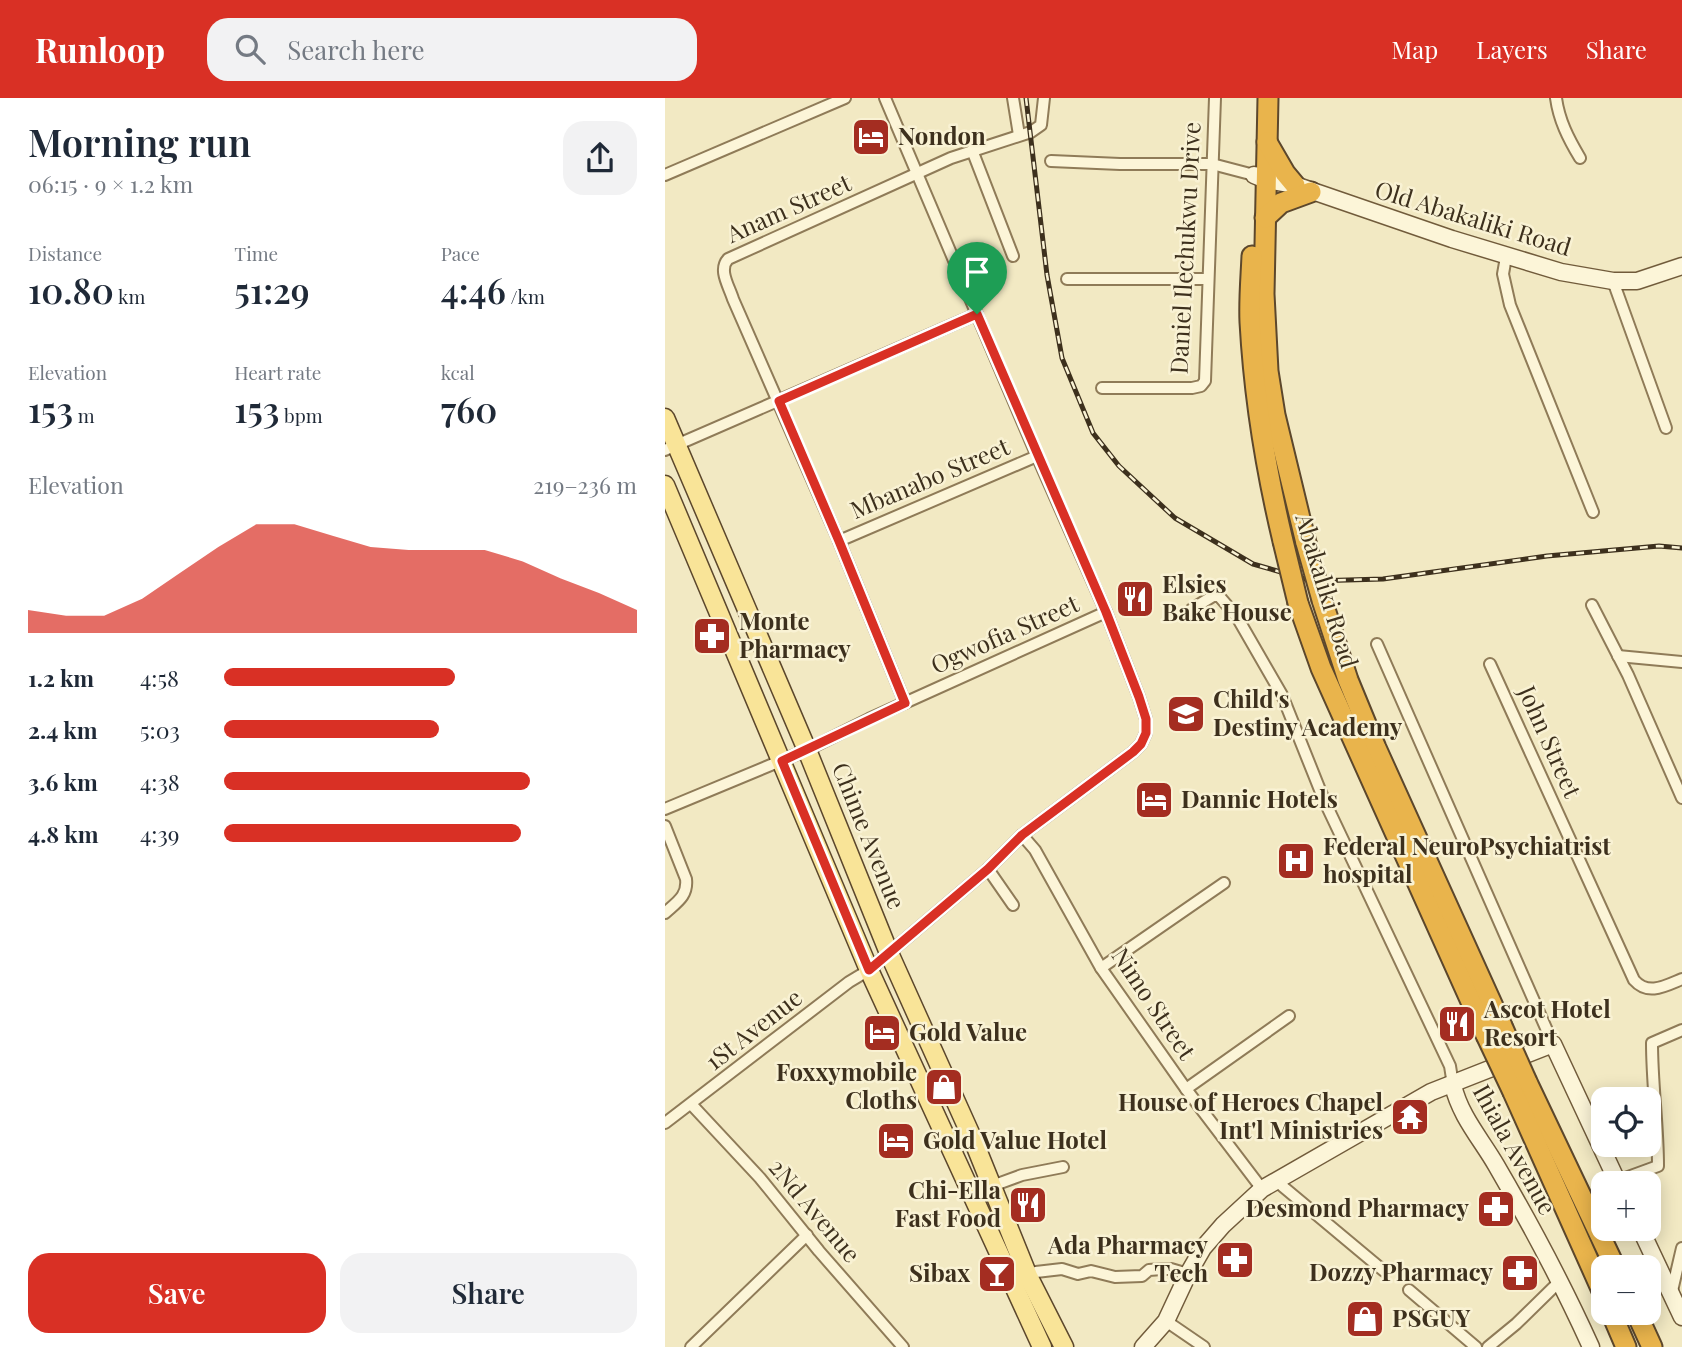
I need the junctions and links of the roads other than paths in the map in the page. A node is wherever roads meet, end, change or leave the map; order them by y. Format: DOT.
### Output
graph roads {
  1 [pos="845,98"];
  2 [pos="885,98"];
  3 [pos="1013,98"];
  4 [pos="1044,98"];
  5 [pos="1215,98"];
  6 [pos="1255,98"];
  7 [pos="1268,98"];
  8 [pos="1556,98"];
  9 [pos="1019,135"];
  10 [pos="1267,142"];
  11 [pos="972,150"];
  12 [pos="1580,158"];
  13 [pos="1051,161"];
  14 [pos="1212,164"];
  15 [pos="918,173"];
  16 [pos="665,175"];
  17 [pos="1260,178"];
  18 [pos="1303,188"];
  19 [pos="1265,218"];
  20 [pos="1013,256"];
  21 [pos="1506,257"];
  22 [pos="1682,266"];
  23 [pos="1067,279"];
  24 [pos="1207,279"];
  25 [pos="1613,281"];
  26 [pos="977,314"];
  27 [pos="1102,388"];
  28 [pos="779,401"];
  29 [pos="665,418"];
  30 [pos="1666,428"];
  31 [pos="671,447"];
  32 [pos="1037,456"];
  33 [pos="665,485"];
  34 [pos="1593,512"];
  35 [pos="839,541"];
  36 [pos="1591,605"];
  37 [pos="1192,608"];
  38 [pos="1106,612"];
  39 [pos="1377,644"];
  40 [pos="1618,656"];
  41 [pos="1682,662"];
  42 [pos="1490,664"];
  43 [pos="905,703"];
  44 [pos="807,750"];
  45 [pos="782,761"];
  46 [pos="1682,798"];
  47 [pos="665,809"];
  48 [pos="665,826"];
  49 [pos="1022,835"];
  50 [pos="988,869"];
  51 [pos="1224,883"];
  52 [pos="1013,905"];
  53 [pos="665,913"];
  54 [pos="889,953"];
  55 [pos="1101,968"];
  56 [pos="869,970"];
  57 [pos="1682,979"];
  58 [pos="1289,1016"];
  59 [pos="1494,1030"];
  60 [pos="1682,1030"];
  61 [pos="1553,1044"];
  62 [pos="1453,1086"];
  63 [pos="1520,1087"];
  64 [pos="1186,1089"];
  65 [pos="691,1104"];
  66 [pos="665,1124"];
  67 [pos="1063,1167"];
  68 [pos="1613,1171"];
  69 [pos="1646,1171"];
  70 [pos="1269,1185"];
  71 [pos="992,1186"];
  72 [pos="807,1235"];
  73 [pos="1646,1241"];
  74 [pos="1682,1248"];
  75 [pos="1609,1255"];
  76 [pos="1591,1263"];
  77 [pos="1384,1271"];
  78 [pos="1188,1274"];
  79 [pos="1028,1276"];
  80 [pos="1561,1280"];
  81 [pos="1409,1290"];
  82 [pos="1671,1295"];
  83 [pos="1682,1317"];
  84 [pos="1166,1321"];
  85 [pos="1617,1325"];
  86 [pos="1642,1325"];
  87 [pos="691,1347"];
  88 [pos="903,1347"];
  89 [pos="1042,1347"];
  90 [pos="1063,1347"];
  91 [pos="1143,1347"];
  92 [pos="1204,1347"];
  93 [pos="1476,1347"];
  94 [pos="1488,1347"];
  95 [pos="1591,1347"];
  96 [pos="1626,1347"];
  97 [pos="1652,1347"];
  1 -- 16 [label="street"];
  2 -- 15 [label="street"];
  3 -- 9 [label="street"];
  4 -- 9 [label="street, Anam Street"];
  5 -- 14 [label="street, Daniel Ilechukwu Drive"];
  6 -- 17 [label="highway, Abakaliki Road"];
  7 -- 10 [label="highway, Abakaliki Road"];
  8 -- 12 [label="street"];
  9 -- 11 [label="street, Anam Street"];
  10 -- 17 [label="highway, Abakaliki Road"];
  10 -- 18 [label="highway"];
  11 -- 15 [label="street, Anam Street"];
  11 -- 20 [label="street"];
  13 -- 14 [label="street"];
  14 -- 17 [label="street"];
  14 -- 24 [label="street, Daniel Ilechukwu Drive"];
  15 -- 26 [label="street"];
  15 -- 28 [label="street, Anam Street"];
  17 -- 18 [label="main road, Old Abakaliki Road"];
  17 -- 19 [label="highway, Abakaliki Road"];
  17 -- 59 [label="highway, Abakaliki Road, bridge"];
  18 -- 19 [label="highway"];
  18 -- 21 [label="main road, Old Abakaliki Road"];
  19 -- 59 [label="highway, Abakaliki Road, bridge"];
  21 -- 25 [label="main road, Old Abakaliki Road"];
  21 -- 34 [label="street"];
  22 -- 25 [label="main road, Old Abakaliki Road"];
  23 -- 24 [label="street"];
  24 -- 27 [label="street, Daniel Ilechukwu Drive"];
  25 -- 30 [label="street"];
  26 -- 28 [label="street"];
  26 -- 32 [label="street"];
  28 -- 31 [label="street"];
  28 -- 35 [label="street, Anam Street"];
  29 -- 31 [label="main road, Chime Avenue"];
  31 -- 44 [label="main road, Chime Avenue"];
  32 -- 35 [label="street, Mbanabo Street"];
  32 -- 38 [label="street"];
  33 -- 45 [label="main road, Chime Avenue"];
  35 -- 43 [label="street, Anam Street"];
  36 -- 40 [label="street"];
  37 -- 62 [label="street"];
  38 -- 43 [label="street, Ogwofia Street"];
  38 -- 49 [label="street, 1St Avenue"];
  39 -- 61 [label="street"];
  40 -- 41 [label="street"];
  40 -- 46 [label="street"];
  42 -- 57 [label="street, John Street"];
  43 -- 44 [label="street, Ogwofia Street"];
  44 -- 45 [label="street, Ogwofia Street"];
  44 -- 54 [label="main road, Chime Avenue"];
  45 -- 47 [label="street, Ogwofia Street"];
  45 -- 56 [label="main road, Chime Avenue"];
  48 -- 53 [label="street"];
  49 -- 50 [label="street, 1St Avenue"];
  49 -- 55 [label="street, Nimo Street"];
  50 -- 52 [label="street"];
  50 -- 54 [label="street, 1St Avenue"];
  51 -- 55 [label="street"];
  54 -- 56 [label="street, 1St Avenue"];
  54 -- 71 [label="main road, Chime Avenue"];
  55 -- 64 [label="street, Nimo Street"];
  56 -- 65 [label="street, 1St Avenue"];
  56 -- 89 [label="main road, Chime Avenue"];
  58 -- 64 [label="street"];
  59 -- 63 [label="highway, Abakaliki Road, bridge"];
  60 -- 69 [label="street"];
  61 -- 62 [label="main road"];
  61 -- 68 [label="main road"];
  62 -- 70 [label="main road, Ihiala Avenue"];
  62 -- 80 [label="main road, Ihiala Avenue"];
  63 -- 75 [label="highway, Abakaliki Road"];
  63 -- 76 [label="highway, Abakaliki Road"];
  64 -- 70 [label="street, Nimo Street"];
  65 -- 66 [label="street, 1St Avenue"];
  65 -- 72 [label="street, 2Nd Avenue"];
  67 -- 71 [label="street"];
  70 -- 77 [label="street, Nimo Street"];
  70 -- 78 [label="main road, Ihiala Avenue"];
  71 -- 79 [label="main road, Chime Avenue"];
  72 -- 87 [label="street"];
  72 -- 88 [label="street, 2Nd Avenue"];
  73 -- 82 [label="main road"];
  74 -- 82 [label="street"];
  78 -- 79 [label="street"];
  78 -- 84 [label="main road, Ihiala Avenue"];
  79 -- 90 [label="main road, Chime Avenue"];
  80 -- 94 [label="street"];
  80 -- 95 [label="main road, Ihiala Avenue"];
  81 -- 93 [label="street"];
  82 -- 83 [label="main road"];
  84 -- 91 [label="main road, Ihiala Avenue"];
  84 -- 92 [label="street"];
  85 -- 96 [label="highway"];
  86 -- 97 [label="highway"];
}
